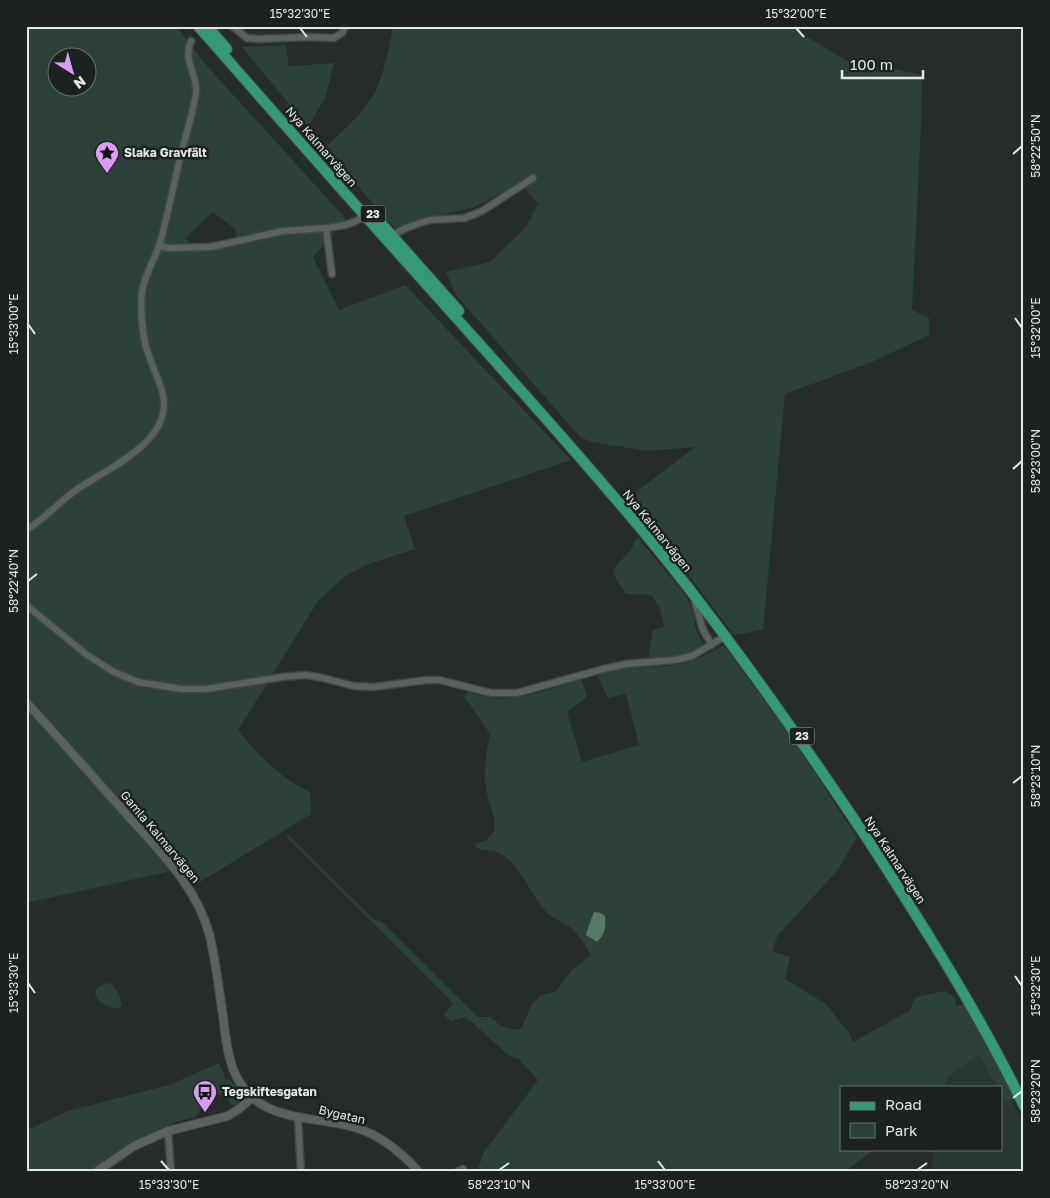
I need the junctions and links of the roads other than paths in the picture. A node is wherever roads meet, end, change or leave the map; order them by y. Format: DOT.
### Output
graph roads {
  1 [pos="198,26"];
  2 [pos="207,26"];
  3 [pos="232,26"];
  4 [pos="344,26"];
  5 [pos="191,41"];
  6 [pos="533,178"];
  7 [pos="365,215"];
  8 [pos="326,228"];
  9 [pos="392,236"];
  10 [pos="159,246"];
  11 [pos="332,274"];
  12 [pos="26,530"];
  13 [pos="688,588"];
  14 [pos="26,605"];
  15 [pos="726,636"];
  16 [pos="712,645"];
  17 [pos="26,702"];
  18 [pos="253,1097"];
  19 [pos="1024,1097"];
  20 [pos="1024,1106"];
  21 [pos="298,1118"];
  22 [pos="168,1132"];
  23 [pos="96,1172"];
  24 [pos="171,1172"];
  25 [pos="301,1172"];
  26 [pos="419,1172"];
  1 -- 7 [label="main road, Nya Kalmarvägen / 23"];
  2 -- 9 [label="main road, Nya Kalmarvägen / 23"];
  3 -- 4 [label="street"];
  5 -- 10 [label="street"];
  6 -- 9 [label="street"];
  7 -- 8 [label="street"];
  7 -- 13 [label="main road, Nya Kalmarvägen / 23"];
  8 -- 10 [label="street"];
  8 -- 11 [label="street"];
  9 -- 15 [label="main road, Nya Kalmarvägen / 23"];
  10 -- 12 [label="street"];
  13 -- 15 [label="main road, Nya Kalmarvägen / 23"];
  13 -- 16 [label="street"];
  14 -- 16 [label="street"];
  15 -- 16 [label="street"];
  15 -- 19 [label="main road, Nya Kalmarvägen / 23"];
  15 -- 20 [label="main road, Nya Kalmarvägen / 23"];
  17 -- 18 [label="street, Gamla Kalmarvägen"];
  18 -- 21 [label="street, Bygatan"];
  18 -- 22 [label="street"];
  21 -- 25 [label="street"];
  21 -- 26 [label="street, Bygatan"];
  22 -- 23 [label="street"];
  22 -- 24 [label="street"];
}
